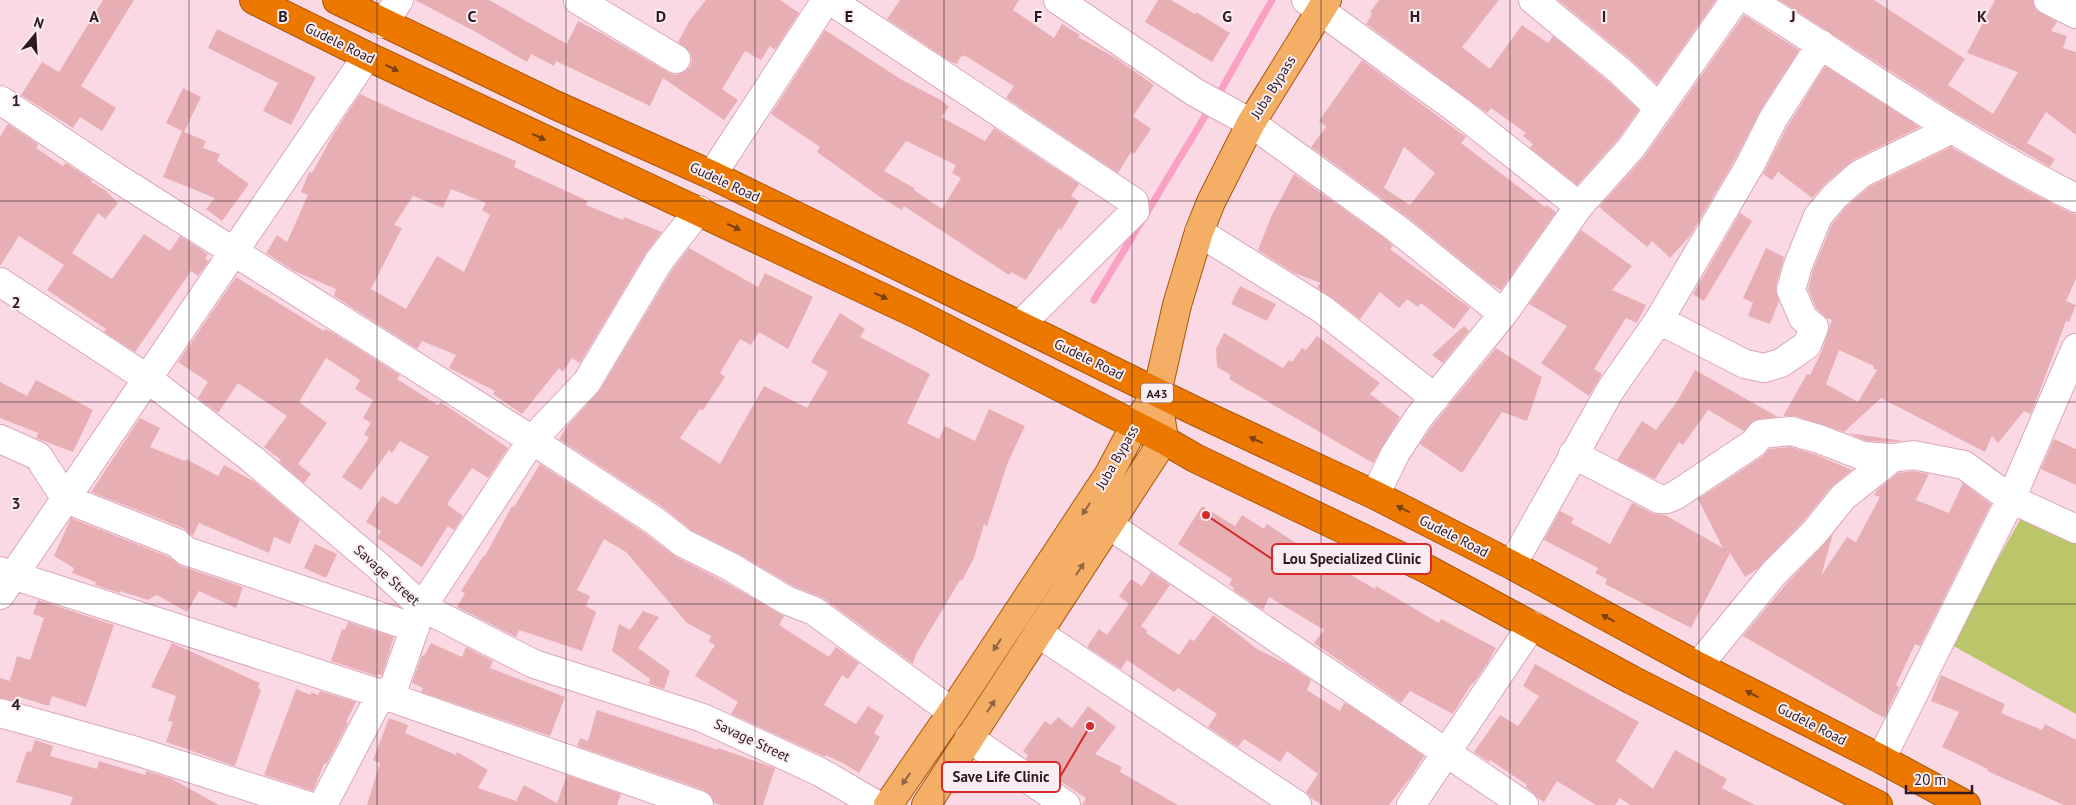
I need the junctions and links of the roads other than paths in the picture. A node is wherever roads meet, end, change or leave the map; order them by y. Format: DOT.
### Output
graph roads {
  1 [pos="254,0"];
  2 [pos="337,0"];
  3 [pos="399,0"];
  4 [pos="578,0"];
  5 [pos="828,0"];
  6 [pos="1058,0"];
  7 [pos="1533,0"];
  8 [pos="1735,0"];
  9 [pos="1750,0"];
  10 [pos="2048,0"];
  11 [pos="1318,3"];
  12 [pos="2076,14"];
  13 [pos="384,24"];
  14 [pos="1821,44"];
  15 [pos="367,56"];
  16 [pos="676,59"];
  17 [pos="0,100"];
  18 [pos="1660,108"];
  19 [pos="1251,123"];
  20 [pos="1952,129"];
  21 [pos="712,175"];
  22 [pos="2076,198"];
  23 [pos="1579,206"];
  24 [pos="699,210"];
  25 [pos="1199,232"];
  26 [pos="234,252"];
  27 [pos="0,282"];
  28 [pos="1503,314"];
  29 [pos="1659,320"];
  30 [pos="1020,325"];
  31 [pos="2076,348"];
  32 [pos="2070,377"];
  33 [pos="148,379"];
  34 [pos="1157,392"];
  35 [pos="1435,398"];
  36 [pos="1135,425"];
  37 [pos="0,439"];
  38 [pos="532,440"];
  39 [pos="1164,440"];
  40 [pos="1573,454"];
  41 [pos="1892,458"];
  42 [pos="1375,495"];
  43 [pos="2011,499"];
  44 [pos="66,500"];
  45 [pos="1108,525"];
  46 [pos="2076,529"];
  47 [pos="1512,565"];
  48 [pos="4,581"];
  49 [pos="418,618"];
  50 [pos="1532,625"];
  51 [pos="1038,633"];
  52 [pos="1698,666"];
  53 [pos="380,694"];
  54 [pos="952,712"];
  55 [pos="0,713"];
  56 [pos="969,738"];
  57 [pos="1446,753"];
  58 [pos="1881,759"];
  59 [pos="1864,802"];
  60 [pos="306,805"];
  61 [pos="323,805"];
  62 [pos="699,805"];
  63 [pos="877,805"];
  64 [pos="888,805"];
  65 [pos="926,805"];
  66 [pos="1066,805"];
  67 [pos="1297,805"];
  68 [pos="1411,805"];
  69 [pos="1524,805"];
  70 [pos="1966,805"];
  1 -- 15 [label="highway, Gudele Road"];
  2 -- 13 [label="highway, Gudele Road / A43"];
  3 -- 13 [label="street"];
  4 -- 16 [label="street"];
  5 -- 21 [label="street"];
  5 -- 30 [label="street"];
  6 -- 19 [label="street"];
  7 -- 18 [label="street"];
  8 -- 18 [label="street"];
  9 -- 14 [label="street"];
  10 -- 12 [label="street"];
  11 -- 19 [label="main road, Juba Bypass"];
  11 -- 23 [label="street"];
  13 -- 21 [label="highway, Gudele Road / A43"];
  14 -- 20 [label="street"];
  14 -- 29 [label="street"];
  15 -- 24 [label="highway, Gudele Road, one-way"];
  15 -- 26 [label="street"];
  17 -- 26 [label="street"];
  18 -- 23 [label="street"];
  19 -- 25 [label="main road, Juba Bypass"];
  19 -- 28 [label="street"];
  20 -- 22 [label="street"];
  20 -- 29 [label="street"];
  21 -- 30 [label="highway, Gudele Road / A43"];
  23 -- 28 [label="street"];
  24 -- 36 [label="highway, Gudele Road, one-way"];
  24 -- 38 [label="street"];
  25 -- 34 [label="main road, Juba Bypass"];
  25 -- 35 [label="street"];
  26 -- 33 [label="street"];
  26 -- 38 [label="street"];
  27 -- 33 [label="street, Savage Street"];
  28 -- 35 [label="street"];
  29 -- 40 [label="street"];
  30 -- 34 [label="highway, Gudele Road / A43"];
  31 -- 32 [label="street"];
  32 -- 43 [label="street"];
  33 -- 44 [label="street"];
  33 -- 49 [label="street, Savage Street"];
  34 -- 36 [label="main road, Juba Bypass"];
  34 -- 39 [label="main road"];
  42 -- 34 [label="highway, Gudele Road / A43, one-way"];
  35 -- 42 [label="street"];
  36 -- 39 [label="highway, Gudele Road"];
  36 -- 54 [label="main road, Juba Bypass, one-way"];
  37 -- 44 [label="street"];
  38 -- 49 [label="street"];
  38 -- 54 [label="street"];
  39 -- 45 [label="main road, Juba Bypass"];
  39 -- 50 [label="highway, Gudele Road"];
  40 -- 41 [label="street"];
  40 -- 47 [label="street"];
  41 -- 43 [label="street"];
  41 -- 52 [label="street"];
  47 -- 42 [label="highway, Gudele Road / A43, one-way"];
  43 -- 46 [label="street"];
  43 -- 58 [label="street"];
  44 -- 48 [label="street"];
  44 -- 49 [label="street"];
  51 -- 45 [label="main road, Juba Bypass, one-way"];
  45 -- 57 [label="street"];
  52 -- 47 [label="highway, Gudele Road / A43, one-way"];
  48 -- 53 [label="street"];
  49 -- 53 [label="street"];
  49 -- 63 [label="street, Savage Street"];
  50 -- 57 [label="street"];
  50 -- 59 [label="highway, Gudele Road"];
  56 -- 51 [label="main road, Juba Bypass, one-way"];
  51 -- 67 [label="street"];
  58 -- 52 [label="highway, Gudele Road / A43, one-way"];
  53 -- 61 [label="street"];
  53 -- 62 [label="street"];
  54 -- 64 [label="main road, Juba Bypass, one-way"];
  55 -- 60 [label="street"];
  56 -- 65 [label="main road, Juba Bypass"];
  56 -- 66 [label="street"];
  57 -- 68 [label="street"];
  57 -- 69 [label="street"];
  58 -- 70 [label="highway, Gudele Road / A43"];
}
